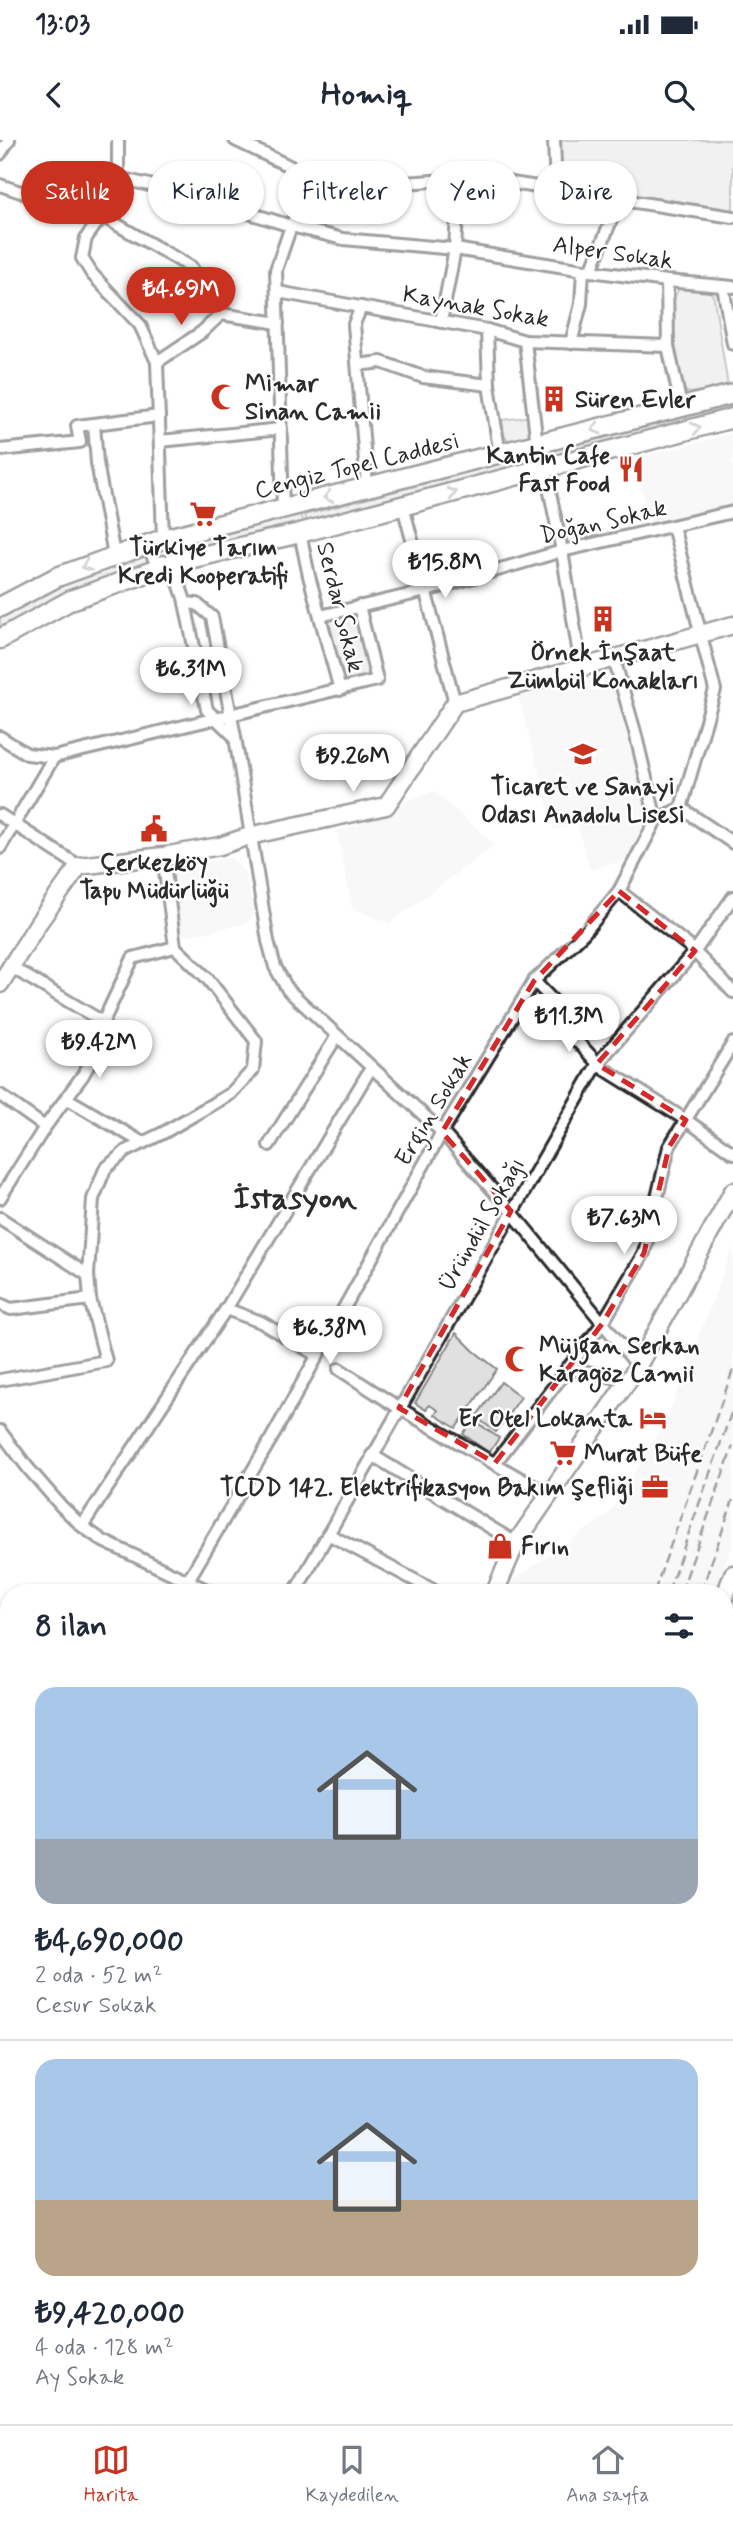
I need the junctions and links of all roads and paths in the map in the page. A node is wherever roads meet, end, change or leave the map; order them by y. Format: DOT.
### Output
graph roads {
  1 [pos="9,140"];
  2 [pos="118,140"];
  3 [pos="236,140"];
  4 [pos="554,140"];
  5 [pos="0,155"];
  6 [pos="118,161"];
  7 [pos="279,161"];
  8 [pos="555,161"];
  9 [pos="134,182"];
  10 [pos="0,185"];
  11 [pos="21,192"];
  12 [pos="637,203"];
  13 [pos="733,217"];
  14 [pos="96,224"];
  15 [pos="116,224"];
  16 [pos="456,224"];
  17 [pos="607,224"];
  18 [pos="291,226"];
  19 [pos="454,249"];
  20 [pos="587,270"];
  21 [pos="667,282"];
  22 [pos="728,286"];
  23 [pos="278,292"];
  24 [pos="361,307"];
  25 [pos="221,314"];
  26 [pos="441,322"];
  27 [pos="278,323"];
  28 [pos="487,330"];
  29 [pos="525,341"];
  30 [pos="571,342"];
  31 [pos="733,344"];
  32 [pos="668,346"];
  33 [pos="157,362"];
  34 [pos="358,365"];
  35 [pos="489,385"];
  36 [pos="733,394"];
  37 [pos="681,406"];
  38 [pos="159,416"];
  39 [pos="733,418"];
  40 [pos="94,424"];
  41 [pos="281,429"];
  42 [pos="160,441"];
  43 [pos="537,445"];
  44 [pos="0,450"];
  45 [pos="499,455"];
  46 [pos="545,468"];
  47 [pos="367,487"];
  48 [pos="403,506"];
  49 [pos="283,509"];
  50 [pos="733,512"];
  51 [pos="673,526"];
  52 [pos="300,533"];
  53 [pos="163,539"];
  54 [pos="562,551"];
  55 [pos="114,555"];
  56 [pos="168,564"];
  57 [pos="426,591"];
  58 [pos="0,601"];
  59 [pos="185,603"];
  60 [pos="359,606"];
  61 [pos="320,616"];
  62 [pos="733,625"];
  63 [pos="702,634"];
  64 [pos="0,639"];
  65 [pos="614,659"];
  66 [pos="581,667"];
  67 [pos="340,690"];
  68 [pos="455,703"];
  69 [pos="231,715"];
  70 [pos="216,719"];
  71 [pos="0,737"];
  72 [pos="235,737"];
  73 [pos="54,757"];
  74 [pos="681,808"];
  75 [pos="0,815"];
  76 [pos="656,820"];
  77 [pos="15,825"];
  78 [pos="249,836"];
  79 [pos="733,843"];
  80 [pos="0,848"];
  81 [pos="163,856"];
  82 [pos="79,866"];
  83 [pos="619,891"];
  84 [pos="733,897"];
  85 [pos="175,947"];
  86 [pos="695,951"];
  87 [pos="11,967"];
  88 [pos="534,981"];
  89 [pos="0,984"];
  90 [pos="733,992"];
  91 [pos="103,1022"];
  92 [pos="337,1036"];
  93 [pos="733,1043"];
  94 [pos="598,1063"];
  95 [pos="371,1068"];
  96 [pos="0,1095"];
  97 [pos="66,1098"];
  98 [pos="686,1120"];
  99 [pos="45,1127"];
  100 [pos="442,1132"];
  101 [pos="143,1143"];
  102 [pos="270,1145"];
  103 [pos="733,1153"];
  104 [pos="0,1175"];
  105 [pos="12,1183"];
  106 [pos="733,1191"];
  107 [pos="0,1198"];
  108 [pos="511,1211"];
  109 [pos="0,1219"];
  110 [pos="88,1275"];
  111 [pos="90,1299"];
  112 [pos="0,1304"];
  113 [pos="226,1309"];
  114 [pos="602,1324"];
  115 [pos="317,1355"];
  116 [pos="638,1366"];
  117 [pos="566,1368"];
  118 [pos="339,1369"];
  119 [pos="0,1380"];
  120 [pos="628,1380"];
  121 [pos="399,1408"];
  122 [pos="0,1431"];
  123 [pos="372,1455"];
  124 [pos="495,1464"];
  125 [pos="547,1494"];
  126 [pos="82,1526"];
  127 [pos="328,1534"];
  128 [pos="516,1543"];
  129 [pos="182,1580"];
  130 [pos="192,1584"];
  131 [pos="300,1584"];
  132 [pos="422,1584"];
  133 [pos="498,1584"];
  1 -- 5 [label="street"];
  2 -- 6 [label="street"];
  3 -- 7 [label="street"];
  4 -- 8 [label="street"];
  9 -- 18 [label="street, Alper Sokak"];
  10 -- 11 [label="street"];
  12 -- 13 [label="street"];
  14 -- 33 [label="street"];
  15 -- 25 [label="street"];
  16 -- 19 [label="street"];
  17 -- 20 [label="street"];
  18 -- 19 [label="street, Alper Sokak"];
  18 -- 23 [label="street"];
  19 -- 20 [label="street, Alper Sokak"];
  19 -- 26 [label="street"];
  20 -- 21 [label="street, Alper Sokak"];
  20 -- 30 [label="street"];
  21 -- 22 [label="street, Alper Sokak"];
  21 -- 32 [label="street"];
  22 -- 31 [label="street"];
  23 -- 24 [label="street, Kaynak Sokak"];
  23 -- 27 [label="street"];
  24 -- 26 [label="street, Kaynak Sokak"];
  24 -- 34 [label="street"];
  25 -- 27 [label="street"];
  25 -- 33 [label="street"];
  26 -- 28 [label="street, Kaynak Sokak"];
  27 -- 41 [label="street"];
  28 -- 29 [label="street, Kaynak Sokak"];
  28 -- 35 [label="street"];
  29 -- 30 [label="street, Kaynak Sokak"];
  29 -- 43 [label="street"];
  30 -- 32 [label="street, Kaynak Sokak"];
  32 -- 37 [label="street"];
  33 -- 38 [label="street"];
  34 -- 35 [label="street"];
  34 -- 47 [label="street"];
  35 -- 45 [label="street"];
  36 -- 37 [label="main road, Cengiz Topel Caddesi"];
  37 -- 43 [label="main road, Cengiz Topel Caddesi, one-way"];
  38 -- 40 [label="street"];
  38 -- 42 [label="street"];
  46 -- 39 [label="main road, Cengiz Topel Caddesi, one-way"];
  40 -- 44 [label="street"];
  40 -- 55 [label="street"];
  41 -- 42 [label="street"];
  41 -- 49 [label="street"];
  42 -- 53 [label="street"];
  43 -- 45 [label="main road, Cengiz Topel Caddesi"];
  45 -- 47 [label="main road, Cengiz Topel Caddesi"];
  48 -- 46 [label="main road, Cengiz Topel Caddesi, one-way"];
  46 -- 54 [label="street"];
  47 -- 49 [label="main road, Cengiz Topel Caddesi, one-way"];
  48 -- 52 [label="main road, Cengiz Topel Caddesi"];
  48 -- 57 [label="street"];
  49 -- 53 [label="main road, Cengiz Topel Caddesi"];
  50 -- 51 [label="street, Doğan Sokak"];
  51 -- 54 [label="street, Doğan Sokak"];
  51 -- 63 [label="street"];
  52 -- 56 [label="main road, Cengiz Topel Caddesi"];
  52 -- 61 [label="street, Serdar Sokak"];
  53 -- 55 [label="main road, Cengiz Topel Caddesi"];
  53 -- 56 [label="street"];
  53 -- 56 [label="street"];
  54 -- 57 [label="street, Doğan Sokak"];
  54 -- 66 [label="street"];
  55 -- 58 [label="main road, Cengiz Topel Caddesi, one-way"];
  56 -- 59 [label="street"];
  56 -- 64 [label="main road, Cengiz Topel Caddesi"];
  57 -- 60 [label="street, Doğan Sokak"];
  57 -- 68 [label="street"];
  59 -- 69 [label="street"];
  59 -- 70 [label="street"];
  60 -- 61 [label="street, Doğan Sokak"];
  60 -- 67 [label="street"];
  61 -- 67 [label="street, Serdar Sokak"];
  62 -- 63 [label="street"];
  63 -- 65 [label="street"];
  63 -- 74 [label="street"];
  65 -- 66 [label="street"];
  65 -- 76 [label="street"];
  66 -- 68 [label="street"];
  67 -- 69 [label="street"];
  68 -- 78 [label="street"];
  69 -- 70 [label="street"];
  69 -- 72 [label="street"];
  70 -- 72 [label="street"];
  70 -- 73 [label="street"];
  71 -- 73 [label="street"];
  72 -- 78 [label="street"];
  73 -- 77 [label="street"];
  74 -- 76 [label="street"];
  74 -- 79 [label="street"];
  75 -- 77 [label="street"];
  76 -- 83 [label="street, Ergin Sokak"];
  77 -- 80 [label="street"];
  77 -- 82 [label="street"];
  78 -- 81 [label="street"];
  78 -- 92 [label="street"];
  81 -- 82 [label="street"];
  81 -- 85 [label="street"];
  82 -- 87 [label="street"];
  83 -- 86 [label="street"];
  83 -- 88 [label="street, Ergin Sokak"];
  84 -- 86 [label="street, Üründül Sokağı"];
  85 -- 91 [label="street"];
  85 -- 101 [label="street"];
  86 -- 90 [label="street"];
  86 -- 94 [label="street, Üründül Sokağı"];
  87 -- 89 [label="street"];
  87 -- 91 [label="street"];
  88 -- 94 [label="street"];
  88 -- 100 [label="street, Ergin Sokak"];
  91 -- 97 [label="street"];
  92 -- 95 [label="street"];
  92 -- 102 [label="street"];
  93 -- 98 [label="street"];
  94 -- 98 [label="street"];
  94 -- 108 [label="street, Üründül Sokağı"];
  95 -- 100 [label="street"];
  95 -- 113 [label="street"];
  96 -- 99 [label="street"];
  97 -- 99 [label="street"];
  97 -- 101 [label="street"];
  98 -- 103 [label="street"];
  98 -- 114 [label="street"];
  99 -- 105 [label="street"];
  100 -- 108 [label="street"];
  100 -- 115 [label="street, Ergin Sokak"];
  101 -- 110 [label="street"];
  104 -- 105 [label="street"];
  105 -- 107 [label="street"];
  106 -- 116 [label="street"];
  108 -- 114 [label="street"];
  108 -- 121 [label="street, Üründül Sokağı"];
  109 -- 110 [label="street"];
  110 -- 111 [label="street"];
  111 -- 112 [label="street"];
  111 -- 119 [label="street"];
  113 -- 115 [label="street"];
  113 -- 126 [label="street"];
  114 -- 116 [label="street"];
  114 -- 117 [label="street"];
  115 -- 129 [label="street, Ergin Sokak"];
  116 -- 120 [label="street"];
  117 -- 120 [label="street"];
  117 -- 124 [label="street"];
  118 -- 121 [label="street"];
  120 -- 125 [label="street"];
  121 -- 123 [label="street, Üründül Sokağı"];
  121 -- 124 [label="street"];
  122 -- 126 [label="street"];
  123 -- 127 [label="street, Üründül Sokağı"];
  123 -- 128 [label="street"];
  124 -- 125 [label="street"];
  125 -- 128 [label="street"];
  126 -- 129 [label="street"];
  127 -- 131 [label="street, Üründül Sokağı"];
  127 -- 132 [label="street"];
  128 -- 133 [label="street"];
  129 -- 130 [label="street"];
}
